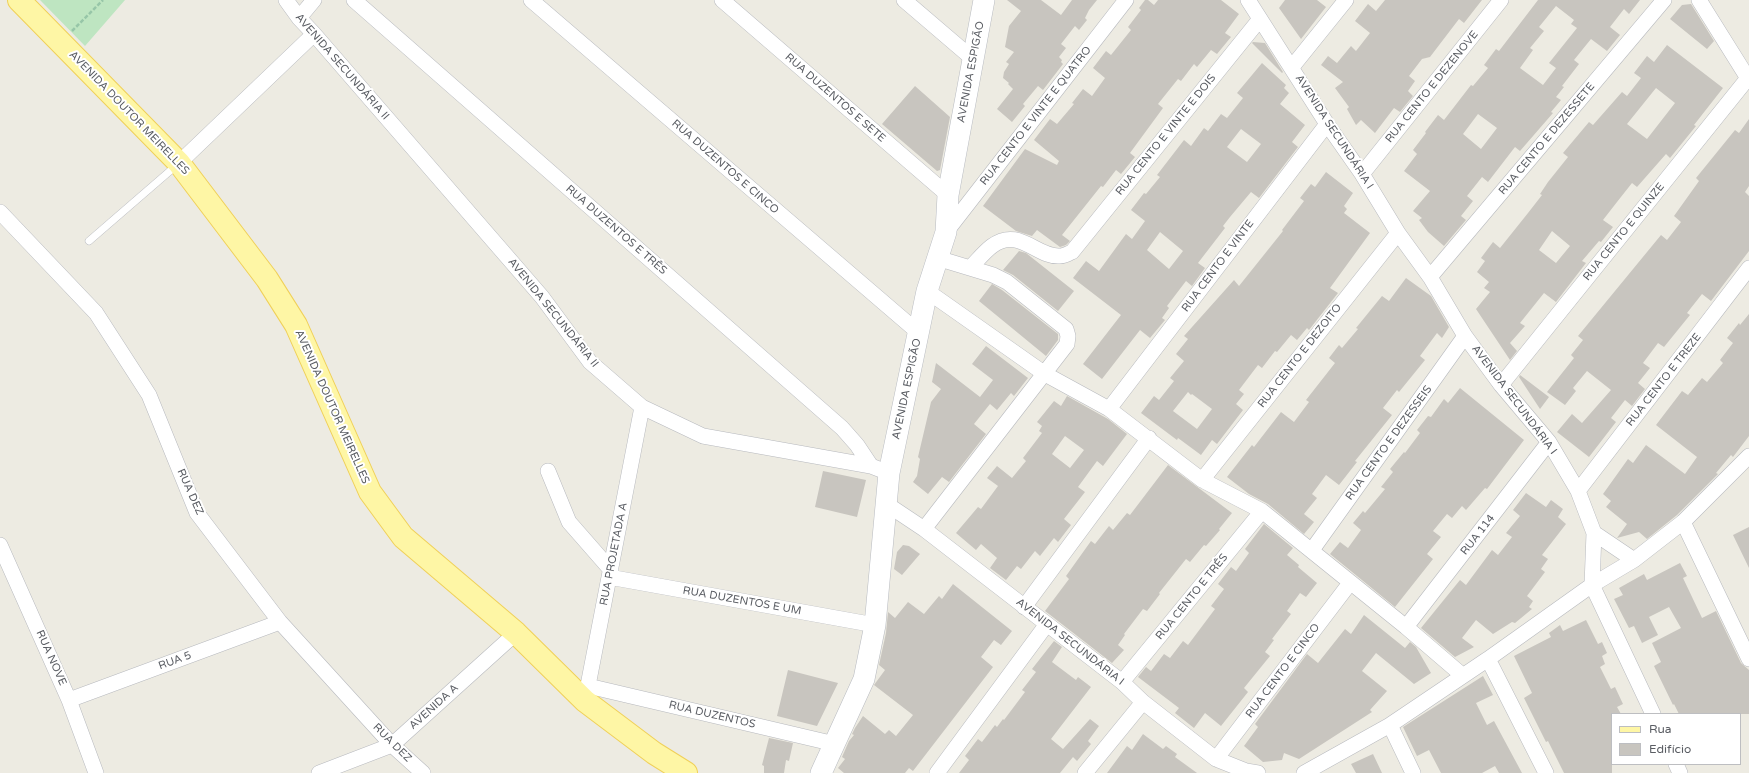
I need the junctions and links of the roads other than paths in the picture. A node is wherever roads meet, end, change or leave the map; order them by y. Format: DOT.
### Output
graph roads {
  1 [pos="19,0"];
  2 [pos="286,0"];
  3 [pos="314,0"];
  4 [pos="354,0"];
  5 [pos="531,0"];
  6 [pos="722,0"];
  7 [pos="904,0"];
  8 [pos="984,0"];
  9 [pos="1126,0"];
  10 [pos="1248,0"];
  11 [pos="1346,0"];
  12 [pos="1501,0"];
  13 [pos="1664,0"];
  14 [pos="1699,0"];
  15 [pos="299,18"];
  16 [pos="1260,19"];
  17 [pos="314,34"];
  18 [pos="973,59"];
  19 [pos="1292,67"];
  20 [pos="1748,79"];
  21 [pos="1327,124"];
  22 [pos="179,163"];
  23 [pos="1362,174"];
  24 [pos="948,196"];
  25 [pos="0,212"];
  26 [pos="946,232"];
  27 [pos="1398,233"];
  28 [pos="89,241"];
  29 [pos="937,258"];
  30 [pos="970,268"];
  31 [pos="1749,268"];
  32 [pos="1430,277"];
  33 [pos="927,291"];
  34 [pos="919,334"];
  35 [pos="1465,336"];
  36 [pos="1044,374"];
  37 [pos="1501,385"];
  38 [pos="642,407"];
  39 [pos="1110,409"];
  40 [pos="1149,438"];
  41 [pos="1549,442"];
  42 [pos="1749,456"];
  43 [pos="880,469"];
  44 [pos="548,471"];
  45 [pos="1202,480"];
  46 [pos="1578,491"];
  47 [pos="885,503"];
  48 [pos="1262,511"];
  49 [pos="1683,522"];
  50 [pos="924,529"];
  51 [pos="1594,533"];
  52 [pos="0,545"];
  53 [pos="1312,550"];
  54 [pos="1634,560"];
  55 [pos="610,573"];
  56 [pos="1350,583"];
  57 [pos="1592,585"];
  58 [pos="1024,607"];
  59 [pos="280,622"];
  60 [pos="1047,624"];
  61 [pos="875,626"];
  62 [pos="1406,627"];
  63 [pos="516,633"];
  64 [pos="1488,659"];
  65 [pos="1749,659"];
  66 [pos="1462,675"];
  67 [pos="1122,682"];
  68 [pos="587,694"];
  69 [pos="69,700"];
  70 [pos="1143,702"];
  71 [pos="1653,713"];
  72 [pos="1390,725"];
  73 [pos="835,744"];
  74 [pos="392,745"];
  75 [pos="1216,759"];
  76 [pos="1249,772"];
  77 [pos="96,773"];
  78 [pos="319,773"];
  79 [pos="424,773"];
  80 [pos="686,773"];
  81 [pos="821,773"];
  82 [pos="937,773"];
  83 [pos="1085,773"];
  84 [pos="1304,773"];
  85 [pos="1413,773"];
  86 [pos="1546,773"];
  1 -- 22 [label="main road, AVENIDA DOUTOR MEIRELLES"];
  2 -- 15 [label="street, AVENIDA SECUNDÁRIA II"];
  3 -- 15 [label="street"];
  4 -- 43 [label="street, RUA DUZENTOS E TRÊS"];
  5 -- 34 [label="street, RUA DUZENTOS E CINCO"];
  6 -- 24 [label="street, RUA DUZENTOS E SETE"];
  7 -- 18 [label="street"];
  8 -- 18 [label="street, AVENIDA ESPIGÃO"];
  9 -- 26 [label="street, RUA CENTO E VINTE E QUATRO"];
  10 -- 16 [label="street, AVENIDA SECUNDÁRIA I"];
  11 -- 19 [label="street"];
  12 -- 23 [label="street, RUA CENTO E DEZENOVE"];
  13 -- 32 [label="street, RUA CENTO E DEZESSETE"];
  14 -- 20 [label="street"];
  15 -- 17 [label="street, AVENIDA SECUNDÁRIA II"];
  16 -- 19 [label="street, AVENIDA SECUNDÁRIA I"];
  16 -- 30 [label="street, RUA CENTO E VINTE E DOIS"];
  17 -- 22 [label="street"];
  17 -- 38 [label="street, AVENIDA SECUNDÁRIA II"];
  18 -- 24 [label="street, AVENIDA ESPIGÃO"];
  19 -- 21 [label="street, AVENIDA SECUNDÁRIA I"];
  20 -- 37 [label="street, RUA CENTO E QUINZE"];
  21 -- 23 [label="street, AVENIDA SECUNDÁRIA I"];
  21 -- 39 [label="street, RUA CENTO E VINTE"];
  22 -- 28 [label="lane"];
  22 -- 63 [label="main road, AVENIDA DOUTOR MEIRELLES"];
  23 -- 27 [label="street, AVENIDA SECUNDÁRIA I"];
  24 -- 26 [label="street, AVENIDA ESPIGÃO"];
  25 -- 59 [label="street, RUA DEZ"];
  26 -- 29 [label="street, AVENIDA ESPIGÃO"];
  27 -- 32 [label="street, AVENIDA SECUNDÁRIA I"];
  27 -- 45 [label="street, RUA CENTO E DEZOITO"];
  29 -- 30 [label="street"];
  29 -- 33 [label="street, AVENIDA ESPIGÃO"];
  30 -- 36 [label="street"];
  31 -- 46 [label="street, RUA CENTO E TREZE"];
  32 -- 35 [label="street, AVENIDA SECUNDÁRIA I"];
  33 -- 34 [label="street, AVENIDA ESPIGÃO"];
  33 -- 36 [label="street"];
  34 -- 43 [label="street, AVENIDA ESPIGÃO"];
  35 -- 37 [label="street, AVENIDA SECUNDÁRIA I"];
  35 -- 53 [label="street, RUA CENTO E DEZESSEIS"];
  36 -- 39 [label="street"];
  36 -- 50 [label="street"];
  37 -- 41 [label="street, AVENIDA SECUNDÁRIA I"];
  38 -- 43 [label="street, AVENIDA SECUNDÁRIA II"];
  38 -- 55 [label="street, RUA PROJETADA A"];
  39 -- 40 [label="street"];
  40 -- 45 [label="street"];
  40 -- 58 [label="street"];
  41 -- 46 [label="street, AVENIDA SECUNDÁRIA I"];
  41 -- 62 [label="street, RUA 114"];
  42 -- 49 [label="street"];
  43 -- 47 [label="street, AVENIDA ESPIGÃO"];
  44 -- 55 [label="street"];
  45 -- 48 [label="street"];
  46 -- 51 [label="street, AVENIDA SECUNDÁRIA I"];
  47 -- 50 [label="street, AVENIDA SECUNDÁRIA I"];
  47 -- 61 [label="street, AVENIDA ESPIGÃO"];
  48 -- 53 [label="street"];
  48 -- 67 [label="street, RUA CENTO E TRÊS"];
  49 -- 54 [label="street"];
  49 -- 65 [label="street"];
  50 -- 58 [label="street, AVENIDA SECUNDÁRIA I"];
  51 -- 54 [label="street"];
  51 -- 57 [label="street, AVENIDA SECUNDÁRIA I"];
  52 -- 69 [label="street, RUA NOVE"];
  53 -- 56 [label="street"];
  54 -- 57 [label="street"];
  55 -- 61 [label="street, RUA DUZENTOS E UM"];
  55 -- 68 [label="street, RUA PROJETADA A"];
  56 -- 62 [label="street"];
  56 -- 75 [label="street, RUA CENTO E CINCO"];
  57 -- 64 [label="street"];
  57 -- 71 [label="street"];
  58 -- 60 [label="street, AVENIDA SECUNDÁRIA I"];
  59 -- 69 [label="street, RUA 5"];
  59 -- 74 [label="street, RUA DEZ"];
  60 -- 67 [label="street, AVENIDA SECUNDÁRIA I"];
  60 -- 82 [label="street"];
  61 -- 73 [label="street, AVENIDA ESPIGÃO"];
  62 -- 66 [label="street"];
  63 -- 68 [label="main road, AVENIDA DOUTOR MEIRELLES"];
  63 -- 74 [label="street, AVENIDA A"];
  64 -- 66 [label="street"];
  64 -- 86 [label="street"];
  66 -- 72 [label="street"];
  67 -- 70 [label="street, AVENIDA SECUNDÁRIA I"];
  68 -- 73 [label="street, RUA DUZENTOS"];
  68 -- 80 [label="main road, AVENIDA DOUTOR MEIRELLES"];
  69 -- 77 [label="street, RUA NOVE"];
  70 -- 75 [label="street, AVENIDA SECUNDÁRIA I"];
  70 -- 83 [label="street"];
  72 -- 84 [label="street"];
  72 -- 85 [label="street"];
  73 -- 81 [label="street, AVENIDA ESPIGÃO"];
  74 -- 78 [label="street, AVENIDA A"];
  74 -- 79 [label="street, RUA DEZ"];
  75 -- 76 [label="street, AVENIDA SECUNDÁRIA I"];
}
